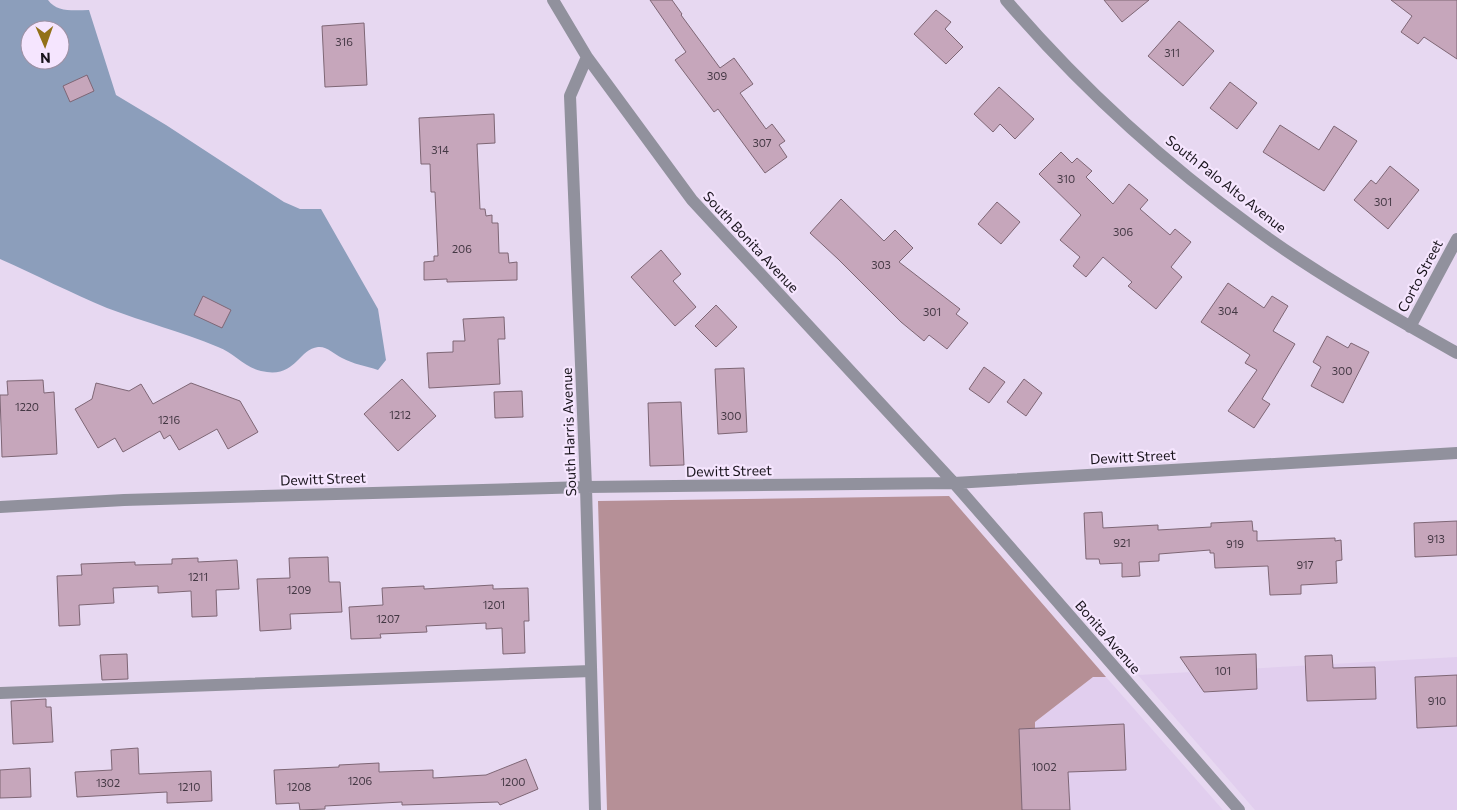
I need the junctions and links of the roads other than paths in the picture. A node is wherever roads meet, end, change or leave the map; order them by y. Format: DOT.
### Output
graph roads {
  1 [pos="553,0"];
  2 [pos="1006,0"];
  3 [pos="586,56"];
  4 [pos="1457,239"];
  5 [pos="1410,327"];
  6 [pos="1457,353"];
  7 [pos="1457,453"];
  8 [pos="954,483"];
  9 [pos="586,488"];
  10 [pos="0,507"];
  11 [pos="591,671"];
  12 [pos="0,694"];
  13 [pos="595,810"];
  14 [pos="1239,810"];
  1 -- 3 [label="street, South Bonita Avenue"];
  2 -- 5 [label="street, South Palo Alto Avenue"];
  3 -- 8 [label="street, South Bonita Avenue"];
  3 -- 9 [label="street, South Harris Avenue"];
  4 -- 5 [label="street, Corto Street"];
  5 -- 6 [label="street, South Palo Alto Avenue"];
  7 -- 8 [label="street, Dewitt Street"];
  8 -- 9 [label="street, Dewitt Street"];
  8 -- 14 [label="street, Bonita Avenue"];
  9 -- 10 [label="street, Dewitt Street"];
  9 -- 11 [label="street, South Harris Avenue"];
  11 -- 12 [label="street"];
  11 -- 13 [label="street, South Harris Avenue"];
}
